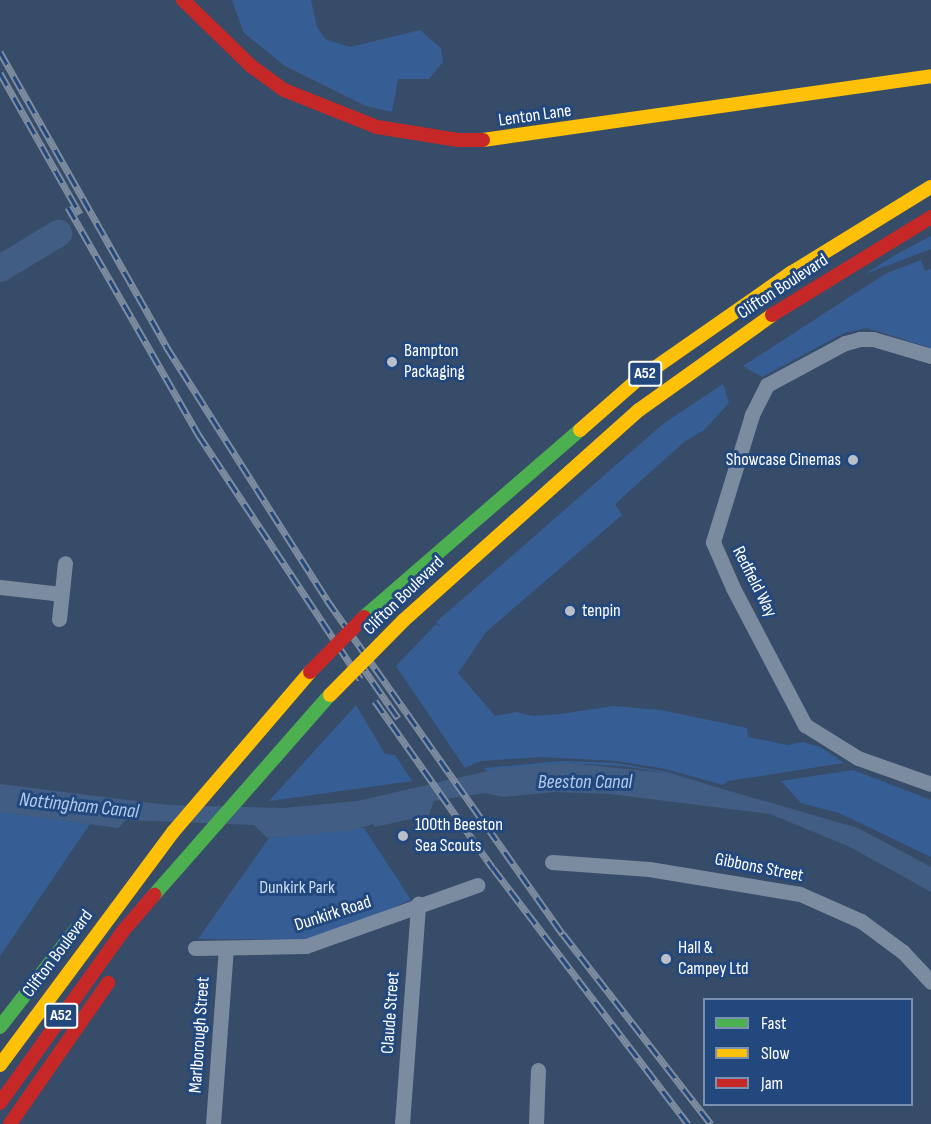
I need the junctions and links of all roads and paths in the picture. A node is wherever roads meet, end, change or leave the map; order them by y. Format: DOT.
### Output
graph roads {
  1 [pos="183,0"];
  2 [pos="931,76"];
  3 [pos="931,187"];
  4 [pos="931,217"];
  5 [pos="931,356"];
  6 [pos="65,563"];
  7 [pos="0,587"];
  8 [pos="62,594"];
  9 [pos="59,619"];
  10 [pos="931,784"];
  11 [pos="174,832"];
  12 [pos="200,841"];
  13 [pos="552,861"];
  14 [pos="477,885"];
  15 [pos="418,904"];
  16 [pos="144,929"];
  17 [pos="195,948"];
  18 [pos="226,949"];
  19 [pos="115,972"];
  20 [pos="931,982"];
  21 [pos="0,1027"];
  22 [pos="0,1065"];
  23 [pos="538,1070"];
  24 [pos="0,1103"];
  25 [pos="10,1124"];
  26 [pos="213,1124"];
  27 [pos="402,1124"];
  28 [pos="536,1124"];
  1 -- 2 [label="main road, Lenton Lane"];
  3 -- 11 [label="main road, Clifton Boulevard / A52, bridge"];
  4 -- 12 [label="main road, Clifton Boulevard / A52, bridge"];
  5 -- 10 [label="street, Redfield Way"];
  6 -- 8 [label="street"];
  7 -- 8 [label="street"];
  8 -- 9 [label="street"];
  11 -- 21 [label="main road"];
  11 -- 22 [label="main road, Clifton Boulevard / A52"];
  12 -- 16 [label="main road"];
  12 -- 24 [label="main road, Clifton Boulevard / A52"];
  13 -- 20 [label="street, Gibbons Street"];
  14 -- 15 [label="street, Dunkirk Road"];
  15 -- 18 [label="street, Dunkirk Road"];
  15 -- 27 [label="street, Claude Street"];
  17 -- 18 [label="street, Dunkirk Road"];
  18 -- 26 [label="street, Marlborough Street"];
  19 -- 25 [label="main road"];
  23 -- 28 [label="street"];
}
